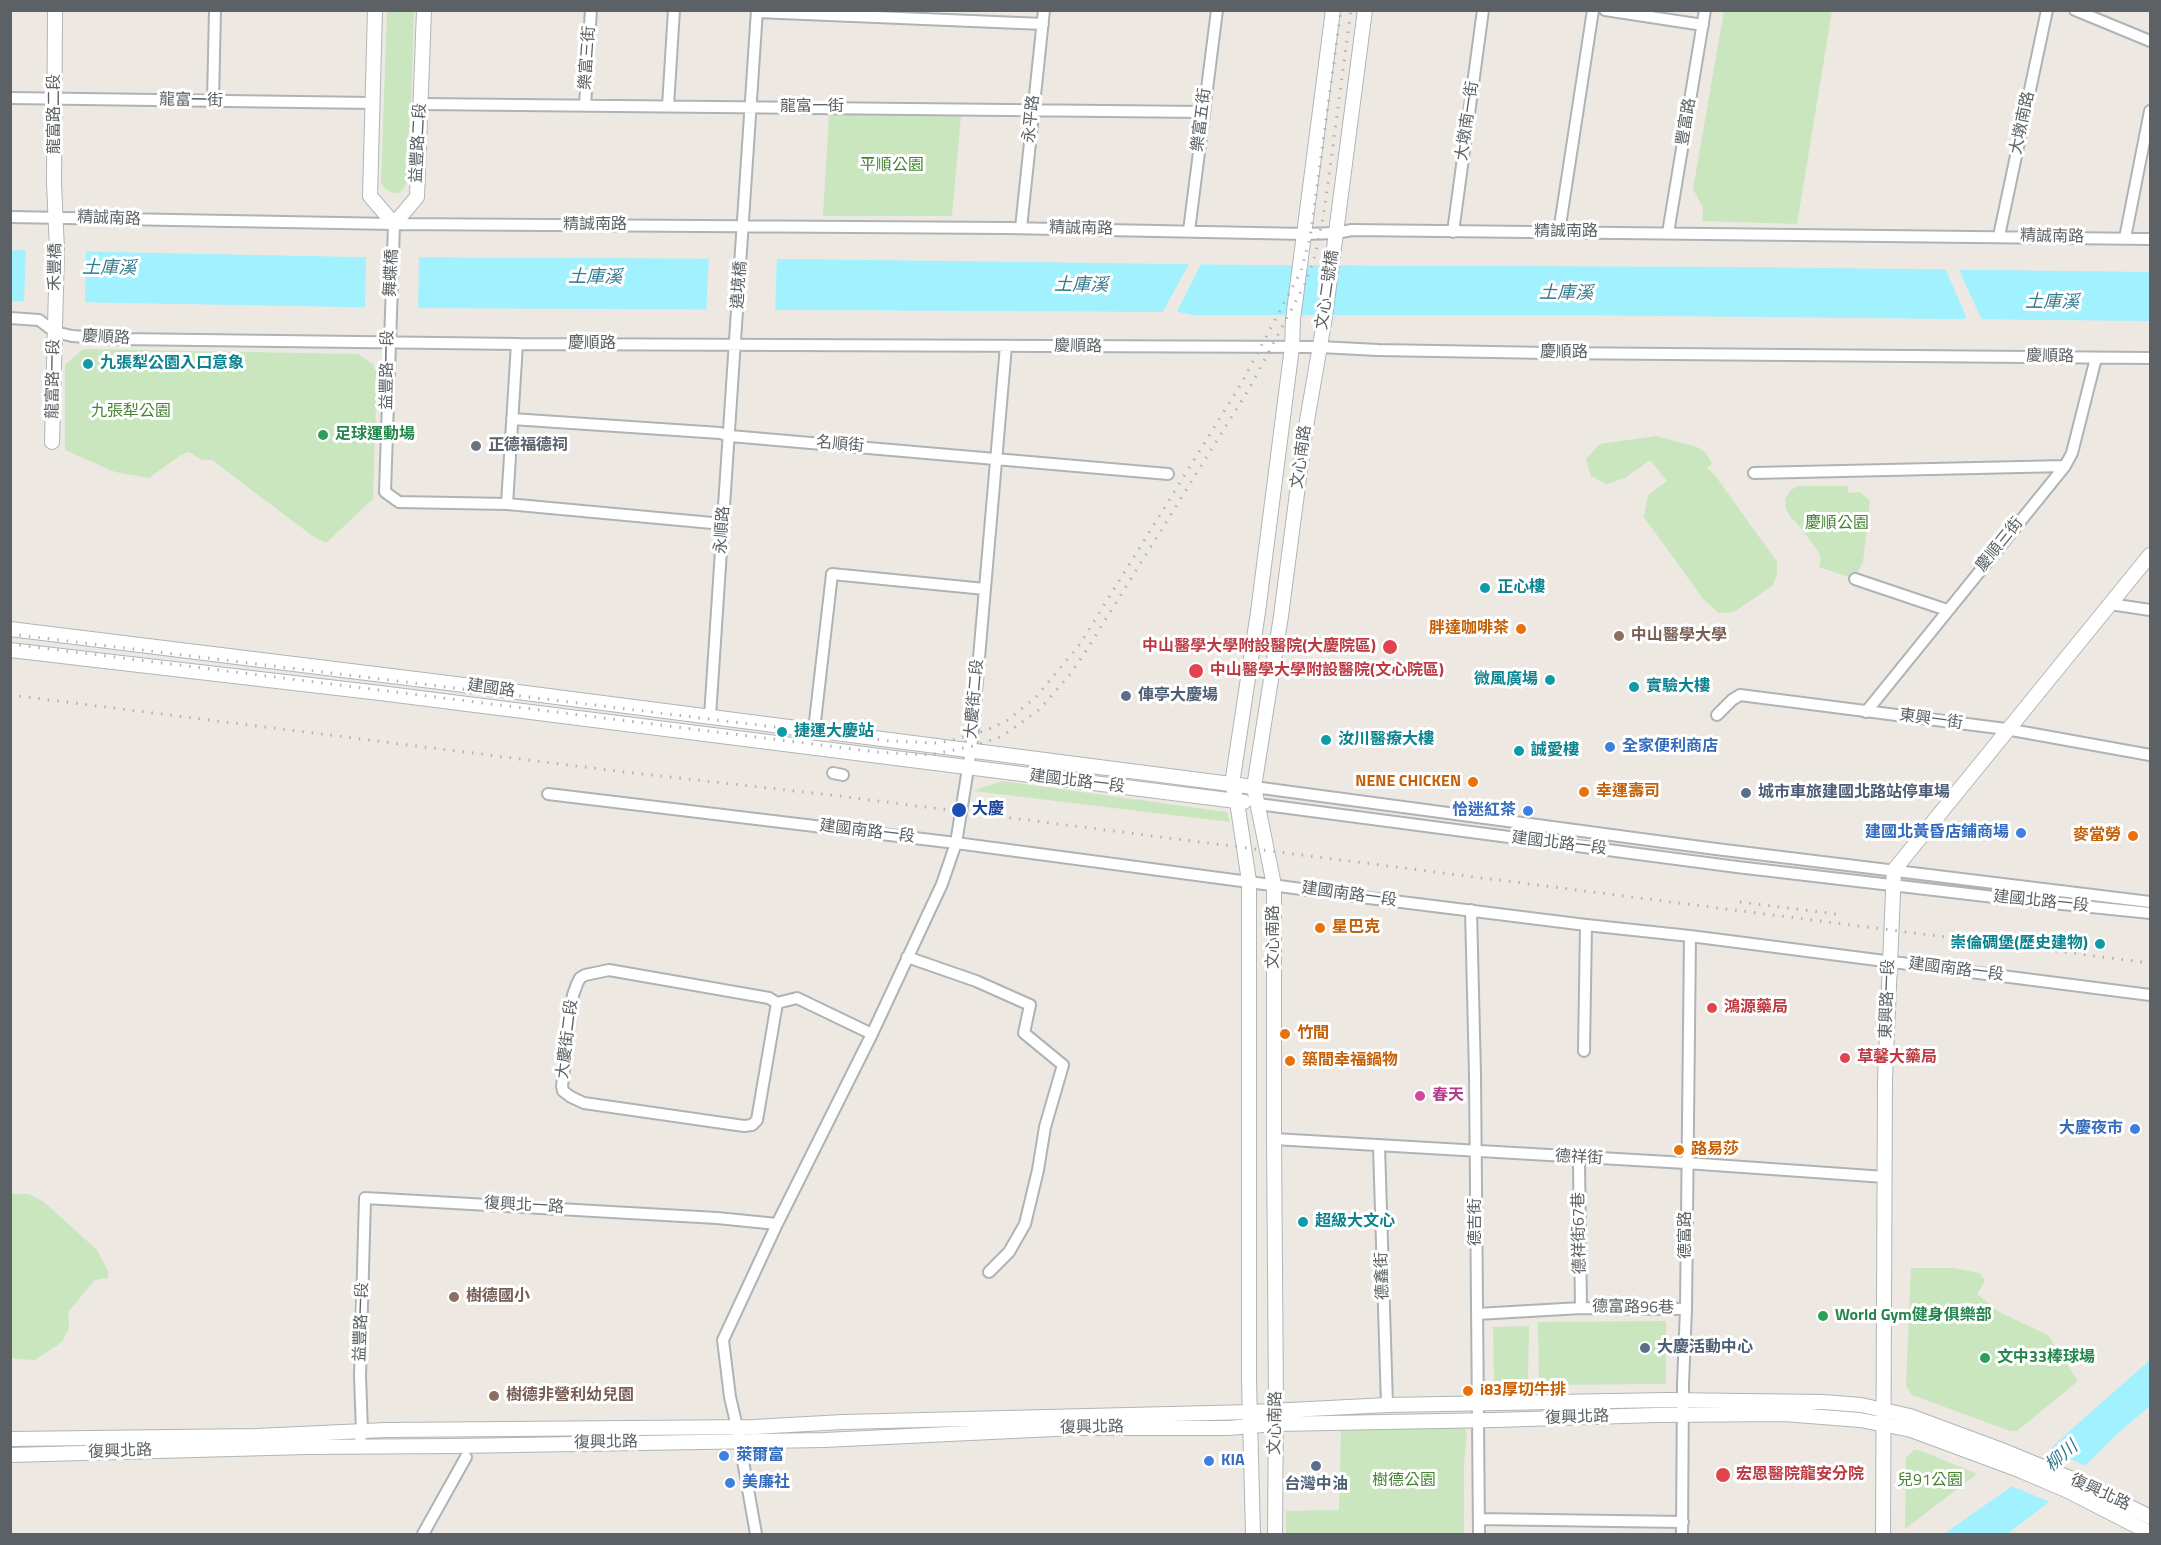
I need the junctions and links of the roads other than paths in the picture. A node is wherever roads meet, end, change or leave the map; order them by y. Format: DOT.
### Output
graph roads {
  1 [pos="55,10"];
  2 [pos="214,10"];
  3 [pos="375,10"];
  4 [pos="424,10"];
  5 [pos="591,10"];
  6 [pos="674,10"];
  7 [pos="1044,10"];
  8 [pos="1217,10"];
  9 [pos="1333,10"];
  10 [pos="1365,10"];
  11 [pos="1483,10"];
  12 [pos="1593,10"];
  13 [pos="1605,10"];
  14 [pos="1705,10"];
  15 [pos="2047,10"];
  16 [pos="2075,10"];
  17 [pos="757,11"];
  18 [pos="1042,24"];
  19 [pos="1703,25"];
  20 [pos="2151,41"];
  21 [pos="10,98"];
  22 [pos="55,99"];
  23 [pos="213,101"];
  24 [pos="372,103"];
  25 [pos="421,104"];
  26 [pos="585,105"];
  27 [pos="668,106"];
  28 [pos="751,107"];
  29 [pos="1033,110"];
  30 [pos="2151,111"];
  31 [pos="1203,112"];
  32 [pos="10,217"];
  33 [pos="56,218"];
  34 [pos="394,224"];
  35 [pos="744,226"];
  36 [pos="1021,228"];
  37 [pos="1189,231"];
  38 [pos="1453,232"];
  39 [pos="1559,232"];
  40 [pos="1336,233"];
  41 [pos="1668,233"];
  42 [pos="1305,234"];
  43 [pos="1999,236"];
  44 [pos="2125,238"];
  45 [pos="2151,239"];
  46 [pos="56,316"];
  47 [pos="10,318"];
  48 [pos="389,321"];
  49 [pos="55,332"];
  50 [pos="389,343"];
  51 [pos="517,344"];
  52 [pos="736,344"];
  53 [pos="1006,346"];
  54 [pos="1292,347"];
  55 [pos="1320,347"];
  56 [pos="2096,358"];
  57 [pos="2151,358"];
  58 [pos="512,419"];
  59 [pos="730,436"];
  60 [pos="52,442"];
  61 [pos="995,458"];
  62 [pos="2065,466"];
  63 [pos="1754,473"];
  64 [pos="1168,474"];
  65 [pos="507,504"];
  66 [pos="723,524"];
  67 [pos="2151,555"];
  68 [pos="1855,579"];
  69 [pos="985,589"];
  70 [pos="2110,604"];
  71 [pos="1947,610"];
  72 [pos="2151,610"];
  73 [pos="10,629"];
  74 [pos="10,650"];
  75 [pos="1866,712"];
  76 [pos="1717,715"];
  77 [pos="710,716"];
  78 [pos="2006,729"];
  79 [pos="814,730"];
  80 [pos="970,750"];
  81 [pos="2151,755"];
  82 [pos="968,768"];
  83 [pos="1232,784"];
  84 [pos="1254,787"];
  85 [pos="548,794"];
  86 [pos="1237,801"];
  87 [pos="1258,804"];
  88 [pos="956,843"];
  89 [pos="1894,870"];
  90 [pos="1249,881"];
  91 [pos="1274,885"];
  92 [pos="1893,885"];
  93 [pos="2151,902"];
  94 [pos="1471,910"];
  95 [pos="2151,913"];
  96 [pos="1586,925"];
  97 [pos="1690,936"];
  98 [pos="907,957"];
  99 [pos="1889,961"];
  100 [pos="2151,995"];
  101 [pos="777,1003"];
  102 [pos="872,1034"];
  103 [pos="1584,1052"];
  104 [pos="1274,1139"];
  105 [pos="1379,1146"];
  106 [pos="1476,1151"];
  107 [pos="1577,1158"];
  108 [pos="1686,1163"];
  109 [pos="1885,1177"];
  110 [pos="365,1198"];
  111 [pos="777,1224"];
  112 [pos="990,1272"];
  113 [pos="1581,1308"];
  114 [pos="1686,1309"];
  115 [pos="1477,1314"];
  116 [pos="1479,1404"];
  117 [pos="1387,1405"];
  118 [pos="1683,1407"];
  119 [pos="1884,1409"];
  120 [pos="1276,1417"];
  121 [pos="1251,1419"];
  122 [pos="1478,1420"];
  123 [pos="1883,1424"];
  124 [pos="362,1431"];
  125 [pos="738,1433"];
  126 [pos="10,1439"];
  127 [pos="359,1446"];
  128 [pos="10,1455"];
  129 [pos="466,1457"];
  130 [pos="2024,1465"];
  131 [pos="2072,1486"];
  132 [pos="2151,1516"];
  133 [pos="1479,1518"];
  134 [pos="1683,1522"];
  135 [pos="2151,1533"];
  136 [pos="423,1534"];
  137 [pos="756,1534"];
  138 [pos="1253,1534"];
  139 [pos="1275,1534"];
  140 [pos="1479,1534"];
  141 [pos="1682,1534"];
  142 [pos="1883,1534"];
  1 -- 22 [label="street, 龍富路二段"];
  2 -- 23 [label="street"];
  3 -- 24 [label="street"];
  4 -- 25 [label="street, 益豐路二段"];
  5 -- 26 [label="street, 樂富三街"];
  6 -- 27 [label="street"];
  7 -- 18 [label="street, 永平路"];
  8 -- 31 [label="street, 樂富五街"];
  9 -- 42 [label="street"];
  10 -- 40 [label="street"];
  11 -- 38 [label="street, 大墩南一街"];
  12 -- 39 [label="street"];
  13 -- 19 [label="street"];
  14 -- 19 [label="street, 豐富路"];
  15 -- 43 [label="street, 大墩南路"];
  16 -- 20 [label="street"];
  17 -- 18 [label="street"];
  17 -- 28 [label="street"];
  18 -- 29 [label="street, 永平路"];
  19 -- 41 [label="street, 豐富路"];
  21 -- 22 [label="street, 龍富一街"];
  22 -- 23 [label="street, 龍富一街"];
  22 -- 33 [label="street, 龍富路二段"];
  23 -- 24 [label="street, 龍富一街"];
  24 -- 34 [label="street"];
  25 -- 26 [label="street, 龍富一街"];
  25 -- 34 [label="street, 益豐路二段"];
  26 -- 27 [label="street, 龍富一街"];
  27 -- 28 [label="street, 龍富一街"];
  28 -- 29 [label="street, 龍富一街"];
  28 -- 35 [label="street"];
  29 -- 31 [label="street, 龍富一街"];
  29 -- 36 [label="street, 永平路"];
  30 -- 44 [label="street"];
  31 -- 37 [label="street, 樂富五街"];
  32 -- 33 [label="street, 精誠南路"];
  33 -- 34 [label="street, 精誠南路"];
  33 -- 46 [label="street, 禾豐橋"];
  34 -- 35 [label="street, 精誠南路"];
  34 -- 48 [label="street, 舞蝶橋"];
  35 -- 36 [label="street, 精誠南路"];
  35 -- 52 [label="street, 遶境橋"];
  36 -- 37 [label="street, 精誠南路"];
  37 -- 42 [label="street, 精誠南路"];
  38 -- 39 [label="street, 精誠南路"];
  38 -- 40 [label="street, 精誠南路"];
  39 -- 41 [label="street, 精誠南路"];
  40 -- 42 [label="street, 精誠南路"];
  40 -- 55 [label="street, 文心二號橋"];
  41 -- 43 [label="street, 精誠南路"];
  42 -- 54 [label="street, 文心二號橋"];
  43 -- 44 [label="street, 精誠南路"];
  44 -- 45 [label="street, 精誠南路"];
  46 -- 49 [label="street, 龍富路一段"];
  47 -- 49 [label="street, 慶順路"];
  48 -- 50 [label="street, 益豐路一段"];
  49 -- 50 [label="street, 慶順路"];
  49 -- 60 [label="street, 龍富路一段"];
  50 -- 51 [label="street, 慶順路"];
  50 -- 65 [label="street, 益豐路一段"];
  51 -- 52 [label="street, 慶順路"];
  51 -- 58 [label="street"];
  52 -- 53 [label="street, 慶順路"];
  52 -- 59 [label="street, 永順路"];
  53 -- 54 [label="street, 慶順路"];
  53 -- 61 [label="street, 大慶街二段"];
  54 -- 55 [label="street, 慶順路"];
  54 -- 83 [label="street, 文心南路"];
  55 -- 56 [label="street, 慶順路"];
  55 -- 84 [label="street, 文心南路"];
  56 -- 57 [label="street, 慶順路"];
  56 -- 62 [label="street, 慶順三街"];
  58 -- 59 [label="street, 名順街"];
  58 -- 65 [label="street"];
  59 -- 61 [label="street, 名順街"];
  59 -- 66 [label="street, 永順路"];
  61 -- 64 [label="street, 名順街"];
  61 -- 69 [label="street, 大慶街二段"];
  62 -- 63 [label="street"];
  62 -- 71 [label="street, 慶順三街"];
  65 -- 66 [label="street"];
  66 -- 77 [label="street, 永順路"];
  67 -- 70 [label="street"];
  68 -- 71 [label="street"];
  69 -- 79 [label="street"];
  69 -- 80 [label="street, 大慶街二段"];
  70 -- 72 [label="street"];
  70 -- 78 [label="street"];
  71 -- 75 [label="street, 慶順三街"];
  73 -- 77 [label="street, 建國路"];
  74 -- 82 [label="street, 建國路"];
  75 -- 76 [label="street, 東興一街"];
  75 -- 78 [label="street, 東興一街"];
  77 -- 79 [label="street, 建國路"];
  78 -- 81 [label="street, 東興一街"];
  78 -- 89 [label="street"];
  79 -- 80 [label="street, 建國路"];
  80 -- 82 [label="street, 大慶街二段"];
  80 -- 83 [label="street, 建國北路一段"];
  82 -- 86 [label="street, 建國北路一段"];
  82 -- 88 [label="street, 大慶街二段"];
  83 -- 84 [label="street, 建國北路一段"];
  83 -- 86 [label="street, 文心南路"];
  84 -- 87 [label="street, 文心南路"];
  84 -- 89 [label="street, 建國北路一段"];
  85 -- 88 [label="street, 建國南路一段"];
  86 -- 87 [label="street, 建國北路一段"];
  86 -- 90 [label="street, 文心南路"];
  87 -- 91 [label="street, 文心南路"];
  87 -- 92 [label="street, 建國北路一段"];
  88 -- 90 [label="street, 建國南路一段"];
  88 -- 98 [label="street, 大慶街二段"];
  89 -- 92 [label="street, 東興路一段"];
  89 -- 93 [label="street, 建國北路一段"];
  90 -- 91 [label="street, 建國南路一段"];
  90 -- 121 [label="street, 文心南路"];
  91 -- 94 [label="street, 建國南路一段"];
  91 -- 104 [label="street, 文心南路"];
  92 -- 95 [label="street, 建國北路一段"];
  92 -- 99 [label="street, 東興路一段"];
  94 -- 96 [label="street, 建國南路一段"];
  94 -- 106 [label="street, 德吉街"];
  96 -- 97 [label="street, 建國南路一段"];
  96 -- 103 [label="street"];
  97 -- 99 [label="street, 建國南路一段"];
  97 -- 108 [label="street, 德富路"];
  98 -- 102 [label="street, 大慶街二段"];
  98 -- 112 [label="street"];
  99 -- 100 [label="street, 建國南路一段"];
  99 -- 109 [label="street, 東興路一段"];
  101 -- 101 [label="street, 大慶街二段"];
  101 -- 102 [label="street, 大慶街二段"];
  102 -- 111 [label="street, 大慶街二段"];
  104 -- 105 [label="street, 德祥街"];
  104 -- 120 [label="street, 文心南路"];
  105 -- 106 [label="street, 德祥街"];
  105 -- 117 [label="street, 德鑫街"];
  106 -- 107 [label="street, 德祥街"];
  106 -- 115 [label="street, 德吉街"];
  107 -- 108 [label="street, 德祥街"];
  107 -- 113 [label="street, 德祥街67巷"];
  108 -- 109 [label="street, 德祥街"];
  108 -- 114 [label="street, 德富路"];
  109 -- 119 [label="street, 東興路一段"];
  110 -- 111 [label="street, 復興北一路"];
  110 -- 124 [label="street, 益豐路一段"];
  111 -- 125 [label="street, 大慶街二段"];
  113 -- 114 [label="street, 德富路96巷"];
  113 -- 115 [label="street, 德富路96巷"];
  114 -- 118 [label="street, 德富路"];
  115 -- 116 [label="street, 德吉街"];
  116 -- 117 [label="street, 復興北路"];
  116 -- 118 [label="street, 復興北路"];
  116 -- 122 [label="street, 德吉街"];
  117 -- 120 [label="street, 復興北路"];
  118 -- 119 [label="street, 復興北路"];
  118 -- 122 [label="street, 復興北路"];
  118 -- 123 [label="street, 復興北路"];
  118 -- 134 [label="street, 德富路"];
  119 -- 123 [label="street, 東興路一段"];
  119 -- 130 [label="street, 復興北路"];
  120 -- 121 [label="street, 復興北路"];
  120 -- 122 [label="street, 復興北路"];
  120 -- 139 [label="street, 文心南路"];
  121 -- 125 [label="street, 復興北路"];
  121 -- 138 [label="street, 文心南路"];
  122 -- 133 [label="street, 德吉街"];
  123 -- 130 [label="street, 復興北路"];
  123 -- 142 [label="street, 東興路一段"];
  124 -- 125 [label="street, 復興北路"];
  124 -- 126 [label="street, 復興北路"];
  124 -- 127 [label="street, 益豐路一段"];
  125 -- 127 [label="street, 復興北路"];
  125 -- 137 [label="street, 大慶街二段"];
  127 -- 128 [label="street, 復興北路"];
  129 -- 136 [label="street"];
  130 -- 131 [label="street, 復興北路"];
  131 -- 132 [label="street, 復興北路"];
  131 -- 135 [label="street, 復興北路"];
  133 -- 134 [label="street"];
  133 -- 140 [label="street, 德吉街"];
  134 -- 141 [label="street, 德富路"];
}
